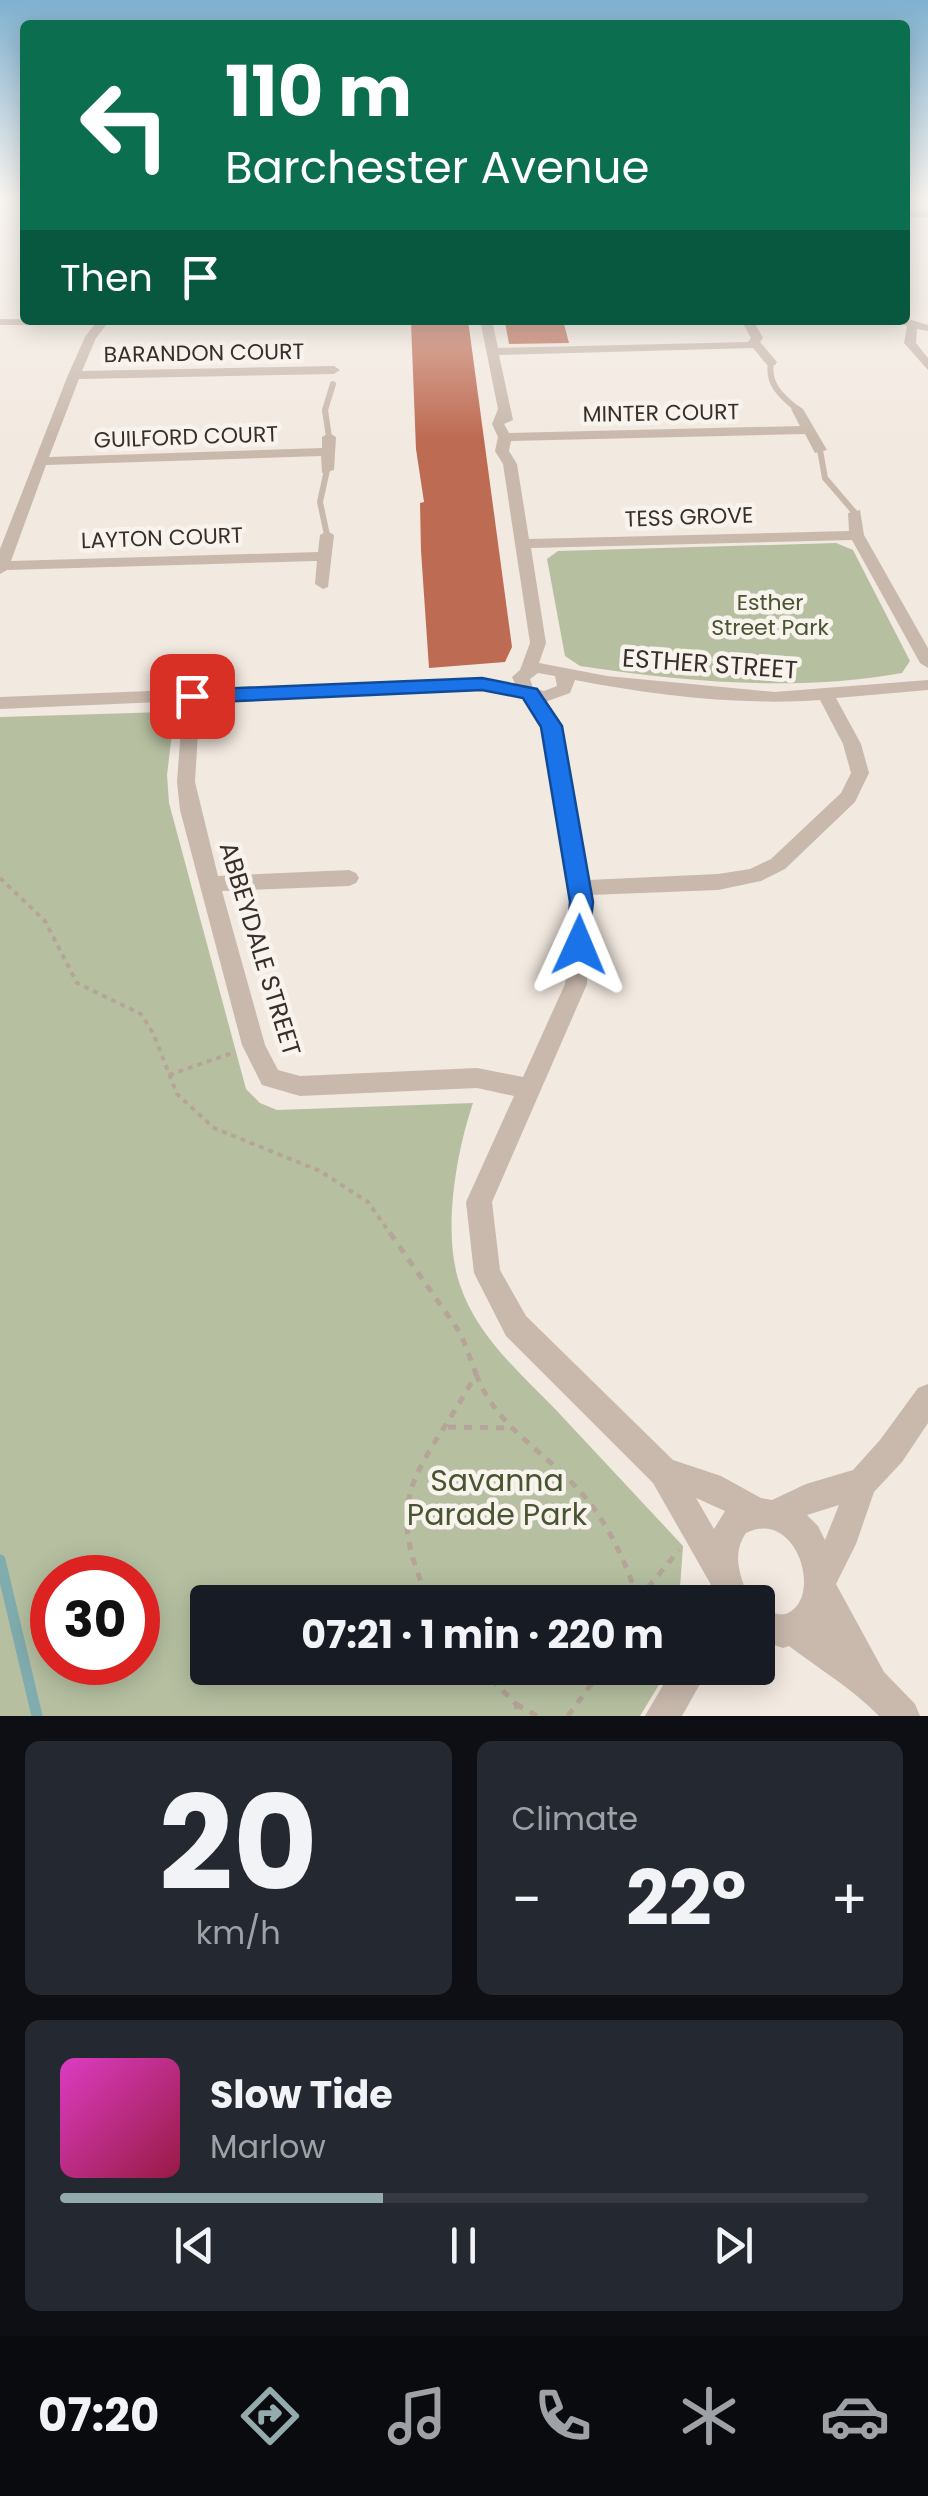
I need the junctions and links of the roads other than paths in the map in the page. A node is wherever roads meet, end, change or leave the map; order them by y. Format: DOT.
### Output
graph roads {
  1 [pos="81,325"];
  2 [pos="487,325"];
  3 [pos="750,325"];
  4 [pos="912,326"];
  5 [pos="928,328"];
  6 [pos="754,344"];
  7 [pos="492,352"];
  8 [pos="771,362"];
  9 [pos="928,366"];
  10 [pos="334,372"];
  11 [pos="74,375"];
  12 [pos="798,409"];
  13 [pos="808,430"];
  14 [pos="510,437"];
  15 [pos="329,445"];
  16 [pos="820,450"];
  17 [pos="44,460"];
  18 [pos="327,470"];
  19 [pos="854,513"];
  20 [pos="327,535"];
  21 [pos="857,535"];
  22 [pos="523,544"];
  23 [pos="324,556"];
  24 [pos="1,568"];
  25 [pos="323,584"];
  26 [pos="538,643"];
  27 [pos="928,663"];
  28 [pos="526,671"];
  29 [pos="561,681"];
  30 [pos="482,684"];
  31 [pos="928,685"];
  32 [pos="528,693"];
  33 [pos="192,696"];
  34 [pos="826,696"];
  35 [pos="0,703"];
  36 [pos="552,726"];
  37 [pos="349,878"];
  38 [pos="210,884"];
  39 [pos="578,888"];
  40 [pos="528,1089"];
  41 [pos="928,1398"];
  42 [pos="664,1472"];
  43 [pos="862,1483"];
  44 [pos="766,1514"];
  45 [pos="721,1585"];
  46 [pos="722,1585"];
  47 [pos="821,1585"];
  48 [pos="775,1625"];
  49 [pos="775,1632"];
  50 [pos="872,1684"];
  51 [pos="681,1685"];
  52 [pos="662,1716"];
  53 [pos="903,1716"];
  1 -- 11 [label="street"];
  2 -- 7 [label="street"];
  3 -- 6 [label="street"];
  4 -- 5 [label="street"];
  4 -- 9 [label="street"];
  6 -- 7 [label="street"];
  6 -- 8 [label="street"];
  7 -- 14 [label="street"];
  8 -- 12 [label="lane"];
  10 -- 11 [label="street, BARANDON COURT"];
  10 -- 15 [label="lane"];
  11 -- 17 [label="street"];
  12 -- 13 [label="street"];
  13 -- 14 [label="street, MINTER COURT"];
  13 -- 16 [label="street"];
  14 -- 22 [label="street"];
  15 -- 17 [label="street, GUILFORD COURT"];
  15 -- 18 [label="street"];
  16 -- 19 [label="lane"];
  17 -- 24 [label="street"];
  18 -- 20 [label="lane"];
  19 -- 21 [label="street"];
  20 -- 23 [label="street"];
  21 -- 22 [label="street, TESS GROVE"];
  21 -- 27 [label="street"];
  22 -- 26 [label="street"];
  23 -- 24 [label="street, LAYTON COURT"];
  23 -- 25 [label="street"];
  26 -- 28 [label="street"];
  26 -- 29 [label="street"];
  28 -- 29 [label="street"];
  28 -- 30 [label="street"];
  28 -- 32 [label="street"];
  29 -- 32 [label="street"];
  29 -- 34 [label="street, ESTHER STREET"];
  29 -- 36 [label="street"];
  30 -- 32 [label="street"];
  30 -- 33 [label="street"];
  31 -- 34 [label="street, ESTHER STREET"];
  32 -- 36 [label="street"];
  33 -- 35 [label="street"];
  33 -- 38 [label="street, ABBEYDALE STREET"];
  34 -- 39 [label="street"];
  36 -- 39 [label="street"];
  37 -- 38 [label="street"];
  38 -- 40 [label="street, ABBEYDALE STREET"];
  39 -- 40 [label="street"];
  40 -- 42 [label="street"];
  41 -- 43 [label="street"];
  42 -- 44 [label="street"];
  42 -- 45 [label="street"];
  43 -- 44 [label="street"];
  43 -- 47 [label="street"];
  44 -- 46 [label="street"];
  44 -- 47 [label="street"];
  47 -- 48 [label="street"];
  47 -- 50 [label="street"];
  49 -- 50 [label="street"];
  50 -- 53 [label="street"];
  51 -- 52 [label="street"];
}
